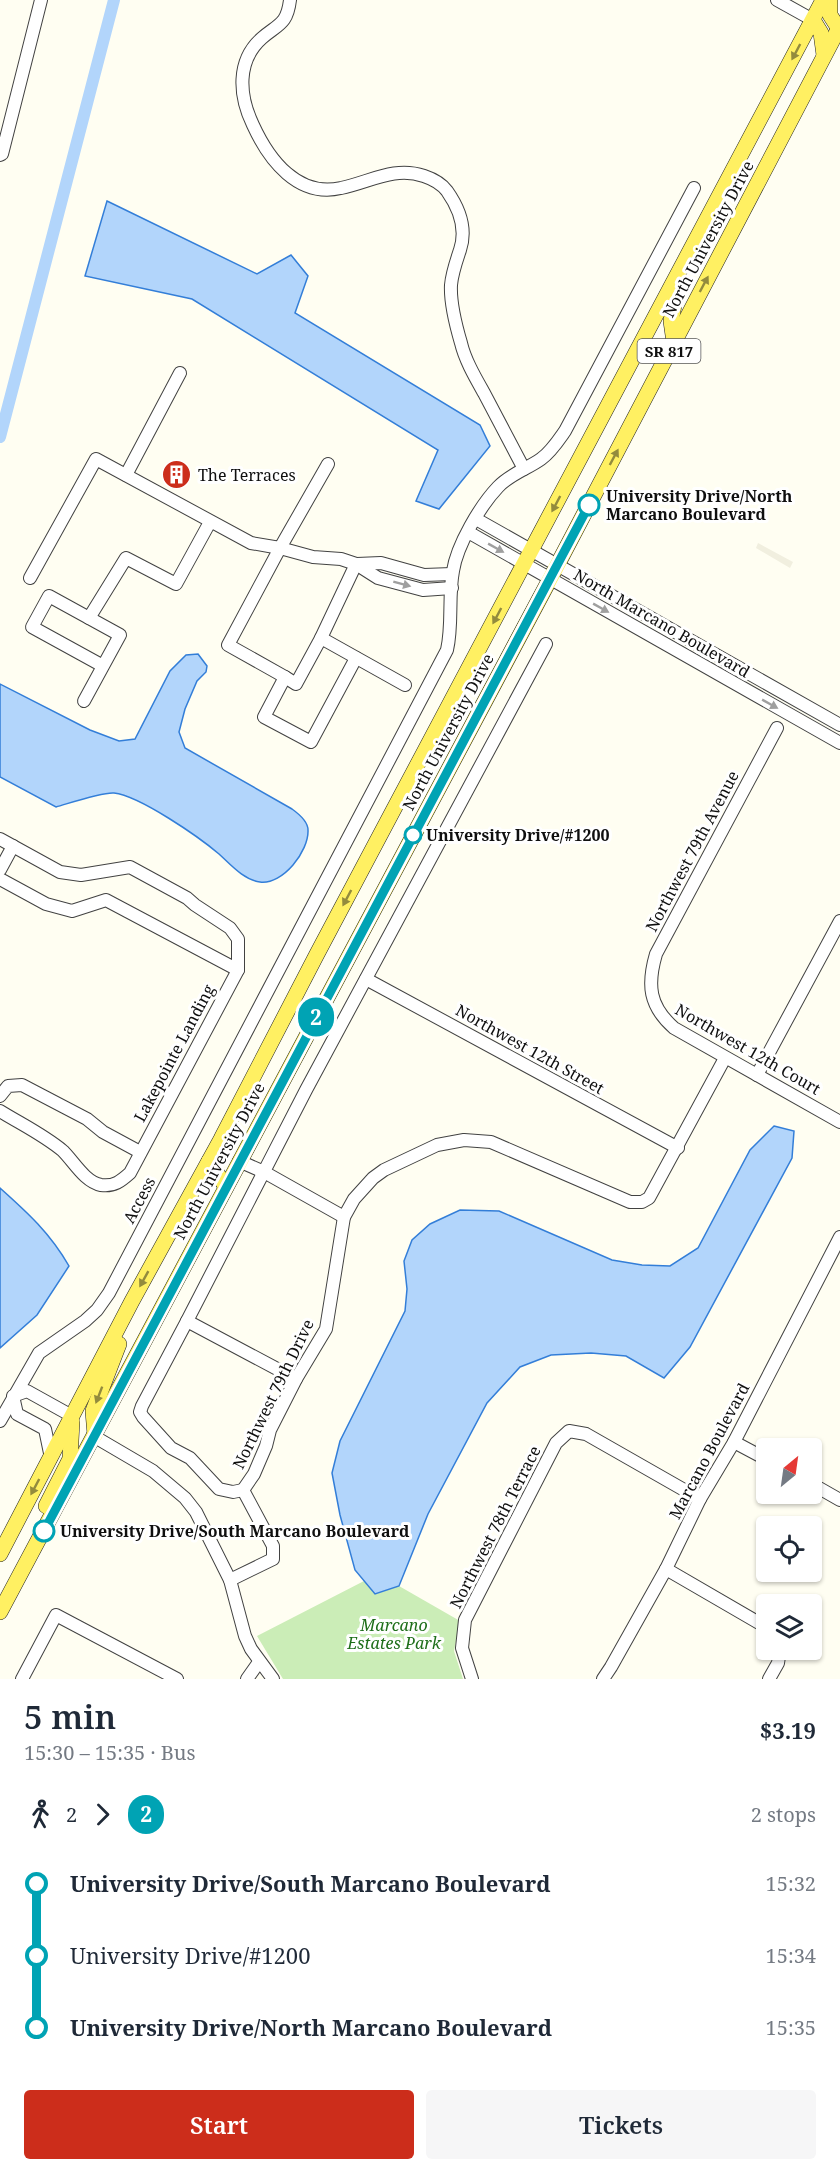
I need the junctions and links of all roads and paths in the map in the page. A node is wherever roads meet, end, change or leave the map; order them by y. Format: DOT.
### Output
graph roads {
  1 [pos="41,0"];
  2 [pos="290,0"];
  3 [pos="777,0"];
  4 [pos="823,0"];
  5 [pos="830,0"];
  6 [pos="813,20"];
  7 [pos="839,28"];
  8 [pos="824,55"];
  9 [pos="1,155"];
  10 [pos="694,188"];
  11 [pos="678,276"];
  12 [pos="674,342"];
  13 [pos="180,373"];
  14 [pos="328,464"];
  15 [pos="524,469"];
  16 [pos="126,475"];
  17 [pos="476,519"];
  18 [pos="210,522"];
  19 [pos="468,532"];
  20 [pos="280,548"];
  21 [pos="532,550"];
  22 [pos="356,564"];
  23 [pos="525,564"];
  24 [pos="557,565"];
  25 [pos="452,574"];
  26 [pos="30,578"];
  27 [pos="550,579"];
  28 [pos="452,588"];
  29 [pos="89,618"];
  30 [pos="321,638"];
  31 [pos="546,644"];
  32 [pos="357,658"];
  33 [pos="103,666"];
  34 [pos="285,677"];
  35 [pos="405,685"];
  36 [pos="84,701"];
  37 [pos="840,725"];
  38 [pos="777,728"];
  39 [pos="840,743"];
  40 [pos="0,839"];
  41 [pos="13,846"];
  42 [pos="0,870"];
  43 [pos="0,879"];
  44 [pos="840,921"];
  45 [pos="238,970"];
  46 [pos="366,979"];
  47 [pos="652,994"];
  48 [pos="725,1058"];
  49 [pos="757,1075"];
  50 [pos="0,1096"];
  51 [pos="0,1111"];
  52 [pos="840,1122"];
  53 [pos="678,1148"];
  54 [pos="140,1152"];
  55 [pos="209,1161"];
  56 [pos="239,1161"];
  57 [pos="264,1172"];
  58 [pos="226,1187"];
  59 [pos="344,1217"];
  60 [pos="840,1237"];
  61 [pos="132,1301"];
  62 [pos="187,1321"];
  63 [pos="296,1379"];
  64 [pos="14,1396"];
  65 [pos="72,1416"];
  66 [pos="0,1421"];
  67 [pos="95,1437"];
  68 [pos="734,1442"];
  69 [pos="756,1454"];
  70 [pos="51,1458"];
  71 [pos="243,1490"];
  72 [pos="822,1490"];
  73 [pos="700,1499"];
  74 [pos="840,1500"];
  75 [pos="0,1554"];
  76 [pos="666,1569"];
  77 [pos="230,1580"];
  78 [pos="9,1595"];
  79 [pos="0,1612"];
  80 [pos="756,1621"];
  81 [pos="778,1660"];
  82 [pos="259,1662"];
  83 [pos="22,1679"];
  84 [pos="177,1679"];
  85 [pos="247,1679"];
  86 [pos="273,1679"];
  87 [pos="472,1679"];
  88 [pos="603,1679"];
  89 [pos="769,1679"];
  1 -- 9 [label="street"];
  2 -- 15 [label="street"];
  3 -- 6 [label="street"];
  4 -- 6 [label="main road, North University Drive / SR 817"];
  5 -- 7 [label="main road"];
  6 -- 8 [label="main road"];
  6 -- 11 [label="main road, North University Drive / SR 817, one-way"];
  7 -- 8 [label="main road, North University Drive / SR 817"];
  12 -- 8 [label="main road, North University Drive / SR 817, one-way"];
  10 -- 15 [label="street, Access"];
  11 -- 12 [label="main road"];
  11 -- 21 [label="main road, North University Drive / SR 817, one-way"];
  24 -- 12 [label="main road, North University Drive / SR 817, one-way"];
  13 -- 16 [label="street"];
  14 -- 20 [label="street"];
  15 -- 17 [label="street, Access"];
  16 -- 18 [label="street"];
  16 -- 26 [label="street"];
  17 -- 19 [label="street, Access"];
  17 -- 21 [label="street, North Marcano Boulevard"];
  18 -- 20 [label="street"];
  18 -- 29 [label="street"];
  19 -- 23 [label="street, North Marcano Boulevard, one-way"];
  19 -- 25 [label="street, Access"];
  20 -- 22 [label="street"];
  20 -- 34 [label="street"];
  21 -- 23 [label="main road, North University Drive / SR 817"];
  21 -- 24 [label="street, North Marcano Boulevard"];
  22 -- 25 [label="street"];
  22 -- 28 [label="street, one-way"];
  22 -- 30 [label="street"];
  23 -- 27 [label="street, North Marcano Boulevard"];
  23 -- 55 [label="main road, North University Drive / SR 817, one-way"];
  24 -- 27 [label="main road, North University Drive / SR 817"];
  24 -- 37 [label="street, North Marcano Boulevard"];
  25 -- 28 [label="street, Access"];
  27 -- 39 [label="street, North Marcano Boulevard, one-way"];
  27 -- 56 [label="main road, North University Drive / SR 817"];
  28 -- 64 [label="street, Access"];
  29 -- 33 [label="street"];
  29 -- 33 [label="street"];
  30 -- 32 [label="street"];
  30 -- 34 [label="street"];
  31 -- 46 [label="street"];
  32 -- 34 [label="street"];
  32 -- 35 [label="street"];
  33 -- 36 [label="street"];
  38 -- 47 [label="street, Northwest 79th Avenue"];
  40 -- 41 [label="street"];
  41 -- 42 [label="street"];
  41 -- 45 [label="street"];
  43 -- 45 [label="street"];
  44 -- 49 [label="street"];
  45 -- 54 [label="street, Lakepointe Landing"];
  46 -- 53 [label="street, Northwest 12th Street"];
  46 -- 57 [label="street"];
  47 -- 48 [label="street, Northwest 12th Court"];
  48 -- 49 [label="street, Northwest 12th Court"];
  48 -- 53 [label="street"];
  49 -- 52 [label="street, Northwest 12th Court"];
  50 -- 54 [label="street"];
  51 -- 54 [label="street, Lakepointe Landing"];
  53 -- 59 [label="street, Northwest 79th Drive"];
  55 -- 58 [label="main road"];
  55 -- 61 [label="main road, North University Drive / SR 817, one-way"];
  56 -- 57 [label="street"];
  56 -- 58 [label="main road, North University Drive / SR 817"];
  57 -- 59 [label="street"];
  57 -- 62 [label="street"];
  58 -- 67 [label="main road, North University Drive / SR 817"];
  59 -- 63 [label="street, Northwest 79th Drive"];
  60 -- 68 [label="street, Marcano Boulevard"];
  61 -- 65 [label="main road, North University Drive / SR 817"];
  61 -- 67 [label="main road, one-way"];
  62 -- 63 [label="street"];
  62 -- 71 [label="street"];
  63 -- 71 [label="street, Northwest 79th Drive"];
  64 -- 65 [label="street"];
  64 -- 66 [label="street, Access"];
  64 -- 70 [label="street"];
  65 -- 70 [label="main road, North University Drive / SR 817"];
  65 -- 78 [label="main road"];
  67 -- 77 [label="street"];
  67 -- 78 [label="main road, North University Drive / SR 817"];
  68 -- 69 [label="street"];
  68 -- 73 [label="street, Marcano Boulevard"];
  70 -- 75 [label="main road, North University Drive / SR 817, one-way"];
  71 -- 77 [label="street"];
  72 -- 74 [label="street"];
  73 -- 76 [label="street, Marcano Boulevard"];
  73 -- 87 [label="street, Northwest 78th Terrace"];
  76 -- 80 [label="street"];
  76 -- 88 [label="street, Marcano Boulevard"];
  77 -- 82 [label="street"];
  78 -- 79 [label="main road, North University Drive / SR 817"];
  81 -- 89 [label="street"];
  82 -- 85 [label="street"];
  82 -- 86 [label="street"];
  83 -- 84 [label="street"];
}
